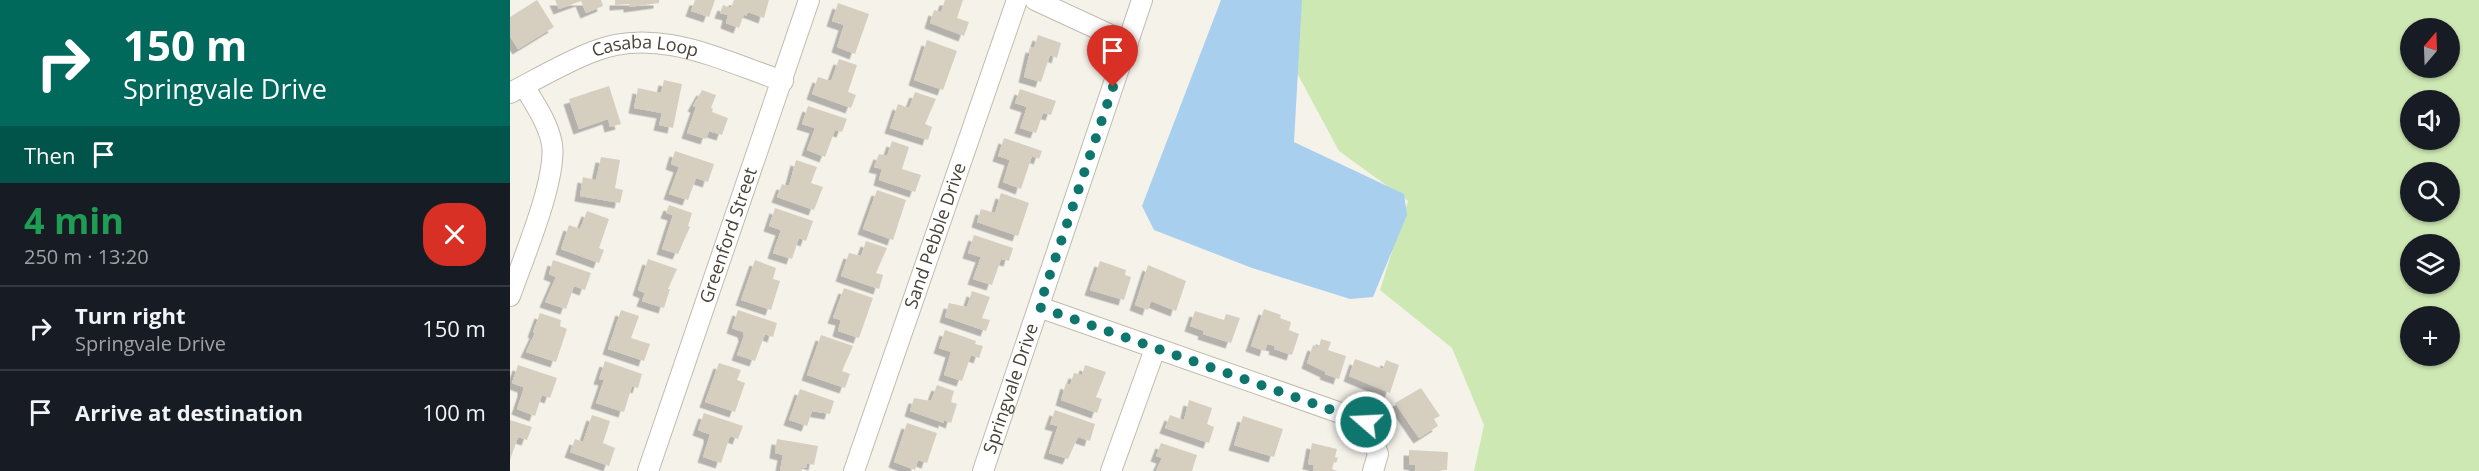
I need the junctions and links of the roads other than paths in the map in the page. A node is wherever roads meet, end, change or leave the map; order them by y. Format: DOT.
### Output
graph roads {
  1 [pos="809,0"];
  2 [pos="1017,0"];
  3 [pos="1035,0"];
  4 [pos="1142,0"];
  5 [pos="1128,43"];
  6 [pos="783,81"];
  7 [pos="517,90"];
  8 [pos="510,296"];
  9 [pos="1039,307"];
  10 [pos="1155,349"];
  11 [pos="648,471"];
  12 [pos="854,471"];
  13 [pos="983,471"];
  14 [pos="1111,471"];
  15 [pos="1373,471"];
  1 -- 6 [label="street, Greenford Street"];
  2 -- 12 [label="street, Sand Pebble Drive"];
  3 -- 5 [label="street"];
  4 -- 5 [label="street, Springvale Drive"];
  5 -- 9 [label="street, Springvale Drive"];
  6 -- 7 [label="street, Casaba Loop"];
  6 -- 11 [label="street, Greenford Street"];
  7 -- 8 [label="street"];
  9 -- 10 [label="street"];
  9 -- 13 [label="street, Springvale Drive"];
  10 -- 14 [label="street"];
  10 -- 15 [label="street"];
}
